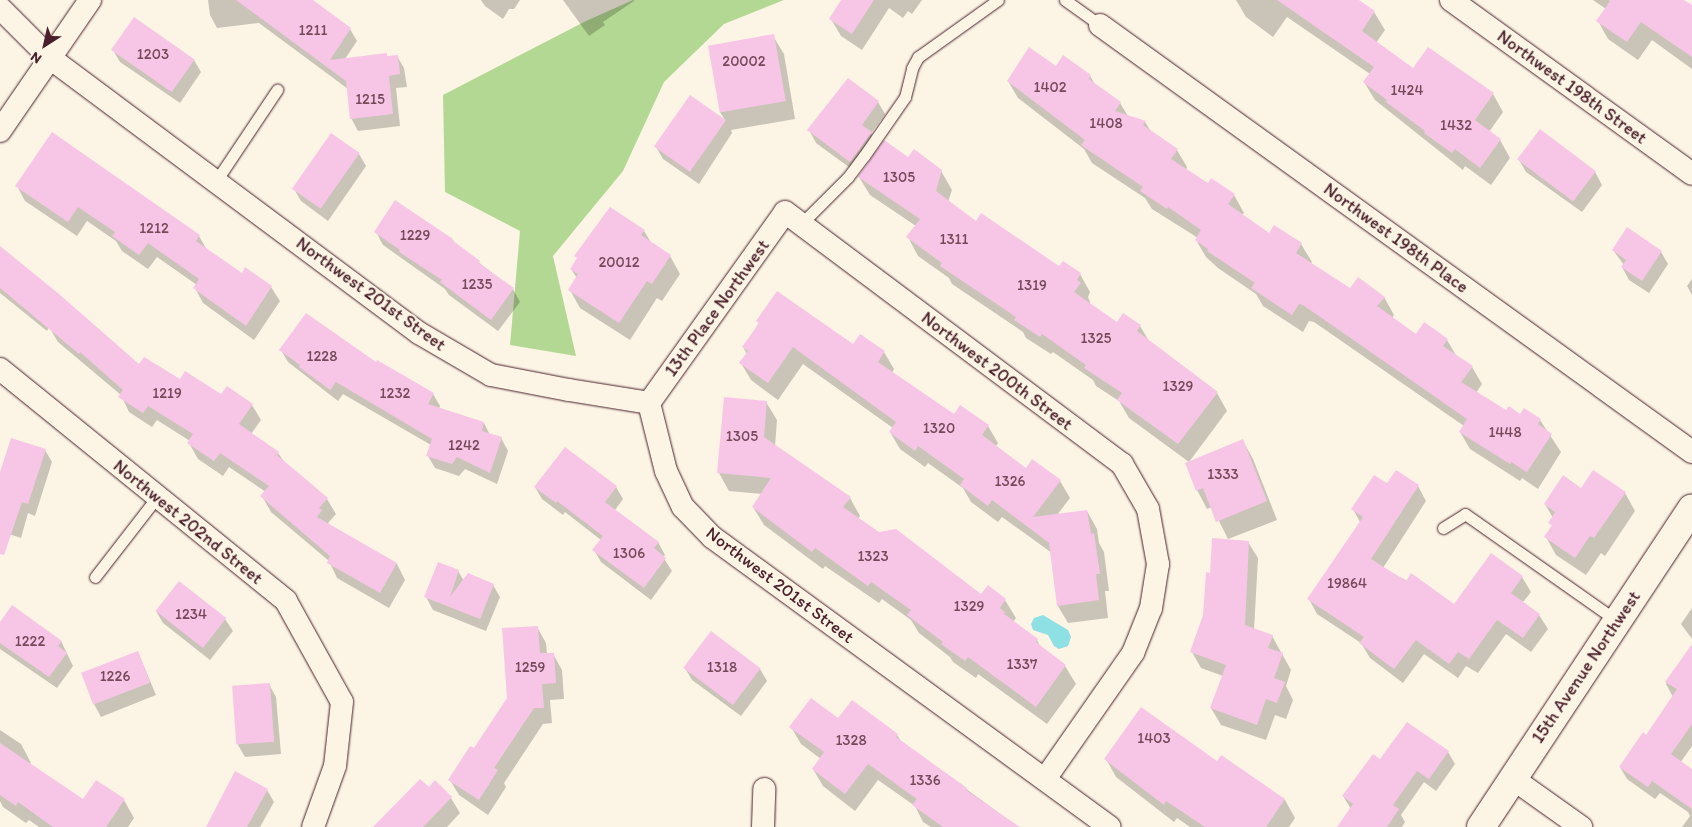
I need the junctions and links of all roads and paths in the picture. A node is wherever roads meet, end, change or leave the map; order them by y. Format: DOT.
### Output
graph roads {
  1 [pos="90,0"];
  2 [pos="998,0"];
  3 [pos="1065,0"];
  4 [pos="1452,0"];
  5 [pos="0,8"];
  6 [pos="1100,25"];
  7 [pos="50,58"];
  8 [pos="277,90"];
  9 [pos="0,131"];
  10 [pos="1692,174"];
  11 [pos="216,181"];
  12 [pos="793,218"];
  13 [pos="0,369"];
  14 [pos="649,403"];
  15 [pos="1692,452"];
  16 [pos="157,497"];
  17 [pos="1692,508"];
  18 [pos="1443,528"];
  19 [pos="94,577"];
  20 [pos="1617,621"];
  21 [pos="1512,778"];
  22 [pos="1045,779"];
  23 [pos="764,789"];
  24 [pos="313,827"];
  25 [pos="764,827"];
  26 [pos="1110,827"];
  27 [pos="1481,827"];
  28 [pos="1580,827"];
  1 -- 7 [label="street"];
  2 -- 12 [label="lane"];
  3 -- 6 [label="lane"];
  4 -- 10 [label="street, Northwest 198th Street"];
  5 -- 7 [label="street, Northwest 201st Street"];
  6 -- 15 [label="street, Northwest 198th Place"];
  7 -- 9 [label="street"];
  7 -- 11 [label="street, Northwest 201st Street"];
  8 -- 11 [label="lane"];
  11 -- 14 [label="street, Northwest 201st Street"];
  12 -- 14 [label="street, 13th Place Northwest"];
  12 -- 22 [label="street, Northwest 200th Street"];
  13 -- 16 [label="street, Northwest 202nd Street"];
  14 -- 22 [label="street, Northwest 201st Street"];
  16 -- 19 [label="lane"];
  16 -- 24 [label="street, Northwest 202nd Street"];
  17 -- 20 [label="street, 15th Avenue Northwest"];
  18 -- 20 [label="lane"];
  20 -- 21 [label="street, 15th Avenue Northwest"];
  21 -- 27 [label="street, 15th Avenue Northwest"];
  21 -- 28 [label="street"];
  22 -- 26 [label="street, Northwest 201st Street"];
  23 -- 25 [label="street"];
}
